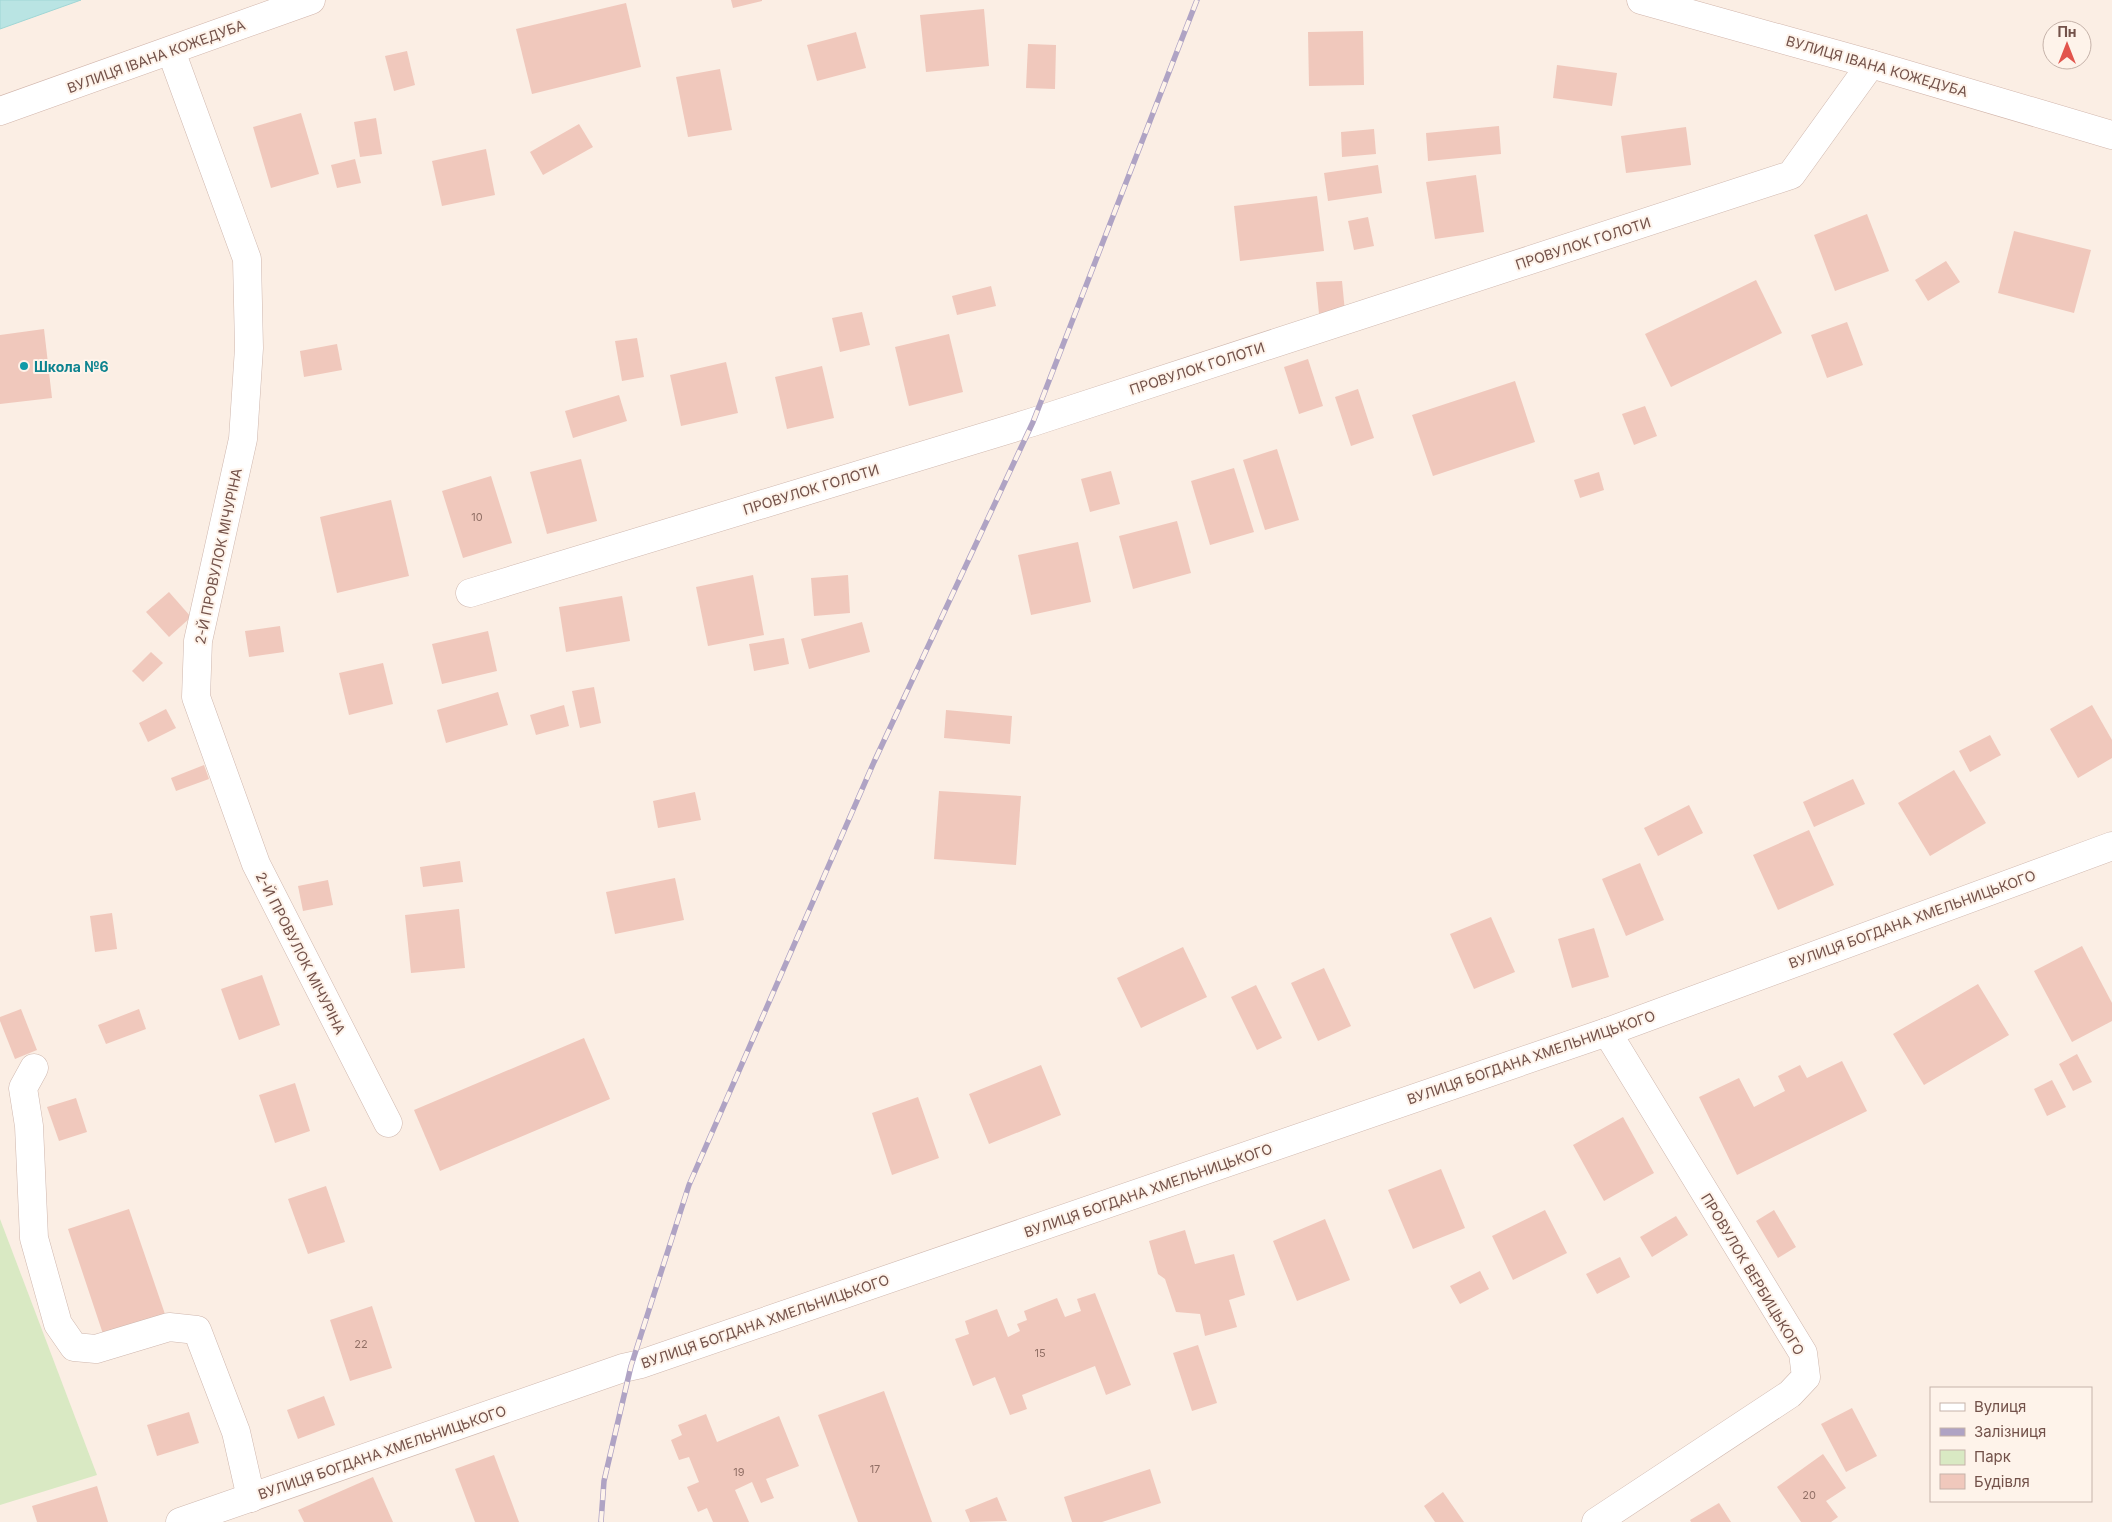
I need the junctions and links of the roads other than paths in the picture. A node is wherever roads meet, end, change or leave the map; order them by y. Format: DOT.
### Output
graph roads {
  1 [pos="311,0"];
  2 [pos="1641,0"];
  3 [pos="171,51"];
  4 [pos="1871,64"];
  5 [pos="0,111"];
  6 [pos="2112,135"];
  7 [pos="470,593"];
  8 [pos="2112,846"];
  9 [pos="1607,1032"];
  10 [pos="34,1068"];
  11 [pos="388,1123"];
  12 [pos="251,1498"];
  13 [pos="180,1522"];
  14 [pos="1596,1522"];
  1 -- 3 [label="street, ВУЛИЦЯ ІВАНА КОЖЕДУБА"];
  2 -- 4 [label="street, ВУЛИЦЯ ІВАНА КОЖЕДУБА"];
  3 -- 5 [label="street, ВУЛИЦЯ ІВАНА КОЖЕДУБА"];
  3 -- 11 [label="street, 2-Й ПРОВУЛОК МІЧУРІНА"];
  4 -- 6 [label="street, ВУЛИЦЯ ІВАНА КОЖЕДУБА"];
  4 -- 7 [label="street, ПРОВУЛОК ГОЛОТИ"];
  8 -- 9 [label="street, ВУЛИЦЯ БОГДАНА ХМЕЛЬНИЦЬКОГО"];
  9 -- 12 [label="street, ВУЛИЦЯ БОГДАНА ХМЕЛЬНИЦЬКОГО"];
  9 -- 14 [label="street, ПРОВУЛОК ВЕРБИЦЬКОГО"];
  10 -- 12 [label="street"];
  12 -- 13 [label="street, ВУЛИЦЯ БОГДАНА ХМЕЛЬНИЦЬКОГО"];
}
